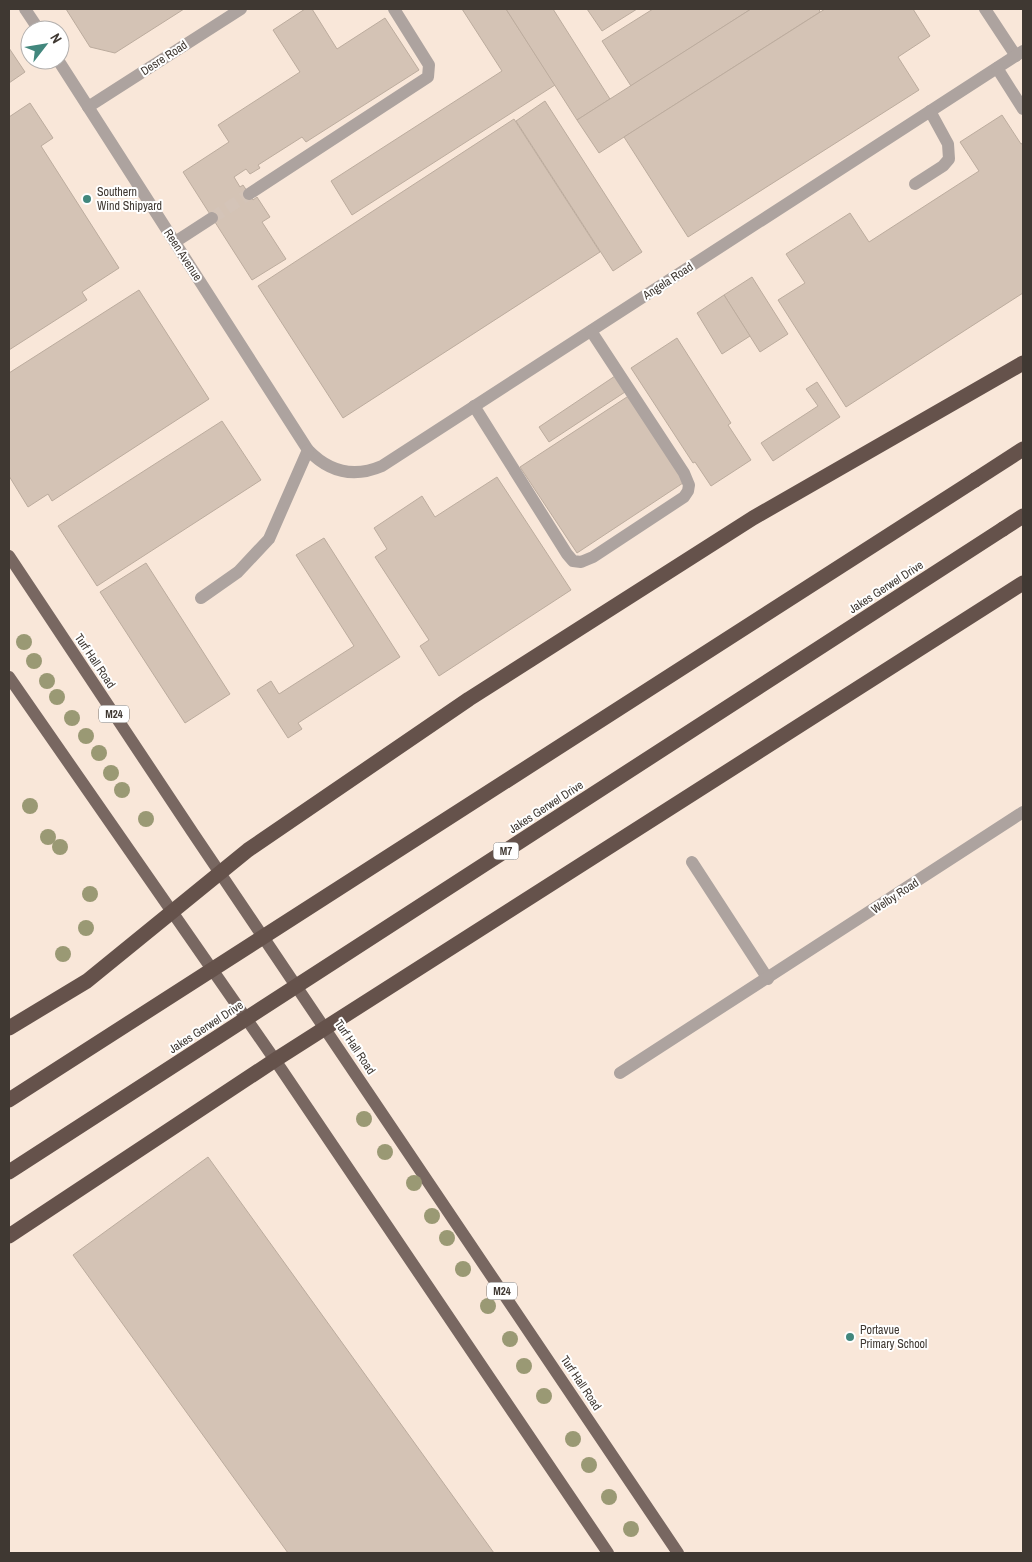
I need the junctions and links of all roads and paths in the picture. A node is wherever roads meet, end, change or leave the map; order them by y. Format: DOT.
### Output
graph roads {
  1 [pos="25,9"];
  2 [pos="241,9"];
  3 [pos="394,9"];
  4 [pos="985,9"];
  5 [pos="32,20"];
  6 [pos="1019,53"];
  7 [pos="997,68"];
  8 [pos="64,70"];
  9 [pos="88,107"];
  10 [pos="1023,109"];
  11 [pos="930,111"];
  12 [pos="915,184"];
  13 [pos="250,194"];
  14 [pos="212,218"];
  15 [pos="175,242"];
  16 [pos="591,330"];
  17 [pos="1023,363"];
  18 [pos="474,406"];
  19 [pos="1023,449"];
  20 [pos="308,450"];
  21 [pos="1023,516"];
  22 [pos="9,556"];
  23 [pos="1023,583"];
  24 [pos="201,598"];
  25 [pos="9,677"];
  26 [pos="1023,812"];
  27 [pos="692,862"];
  28 [pos="220,872"];
  29 [pos="172,911"];
  30 [pos="768,979"];
  31 [pos="9,1028"];
  32 [pos="326,1029"];
  33 [pos="275,1060"];
  34 [pos="620,1073"];
  35 [pos="9,1100"];
  36 [pos="9,1172"];
  37 [pos="9,1236"];
  38 [pos="608,1553"];
  39 [pos="678,1553"];
  1 -- 5 [label="street"];
  2 -- 9 [label="street, Desre Road"];
  3 -- 13 [label="street"];
  4 -- 6 [label="street"];
  6 -- 7 [label="street, Angela Road"];
  7 -- 10 [label="street"];
  7 -- 11 [label="street, Angela Road"];
  8 -- 9 [label="street, Reen Avenue"];
  9 -- 15 [label="street, Reen Avenue"];
  11 -- 12 [label="street"];
  11 -- 16 [label="street, Angela Road"];
  14 -- 15 [label="street"];
  15 -- 20 [label="street, Reen Avenue"];
  16 -- 18 [label="street, Angela Road"];
  16 -- 18 [label="street"];
  17 -- 28 [label="highway"];
  18 -- 20 [label="street, Angela Road"];
  19 -- 35 [label="highway, bridge"];
  20 -- 24 [label="street"];
  21 -- 36 [label="highway, Jakes Gerwel Drive / M7, bridge"];
  22 -- 28 [label="main road, Turf Hall Road / M24"];
  23 -- 32 [label="highway"];
  25 -- 29 [label="main road"];
  26 -- 30 [label="street, Welby Road"];
  27 -- 30 [label="street"];
  28 -- 29 [label="highway"];
  28 -- 32 [label="main road, Turf Hall Road / M24"];
  29 -- 31 [label="highway"];
  29 -- 33 [label="main road"];
  30 -- 34 [label="street, Welby Road"];
  32 -- 33 [label="highway"];
  32 -- 39 [label="main road, Turf Hall Road / M24"];
  33 -- 37 [label="highway"];
  33 -- 38 [label="main road"];
}
